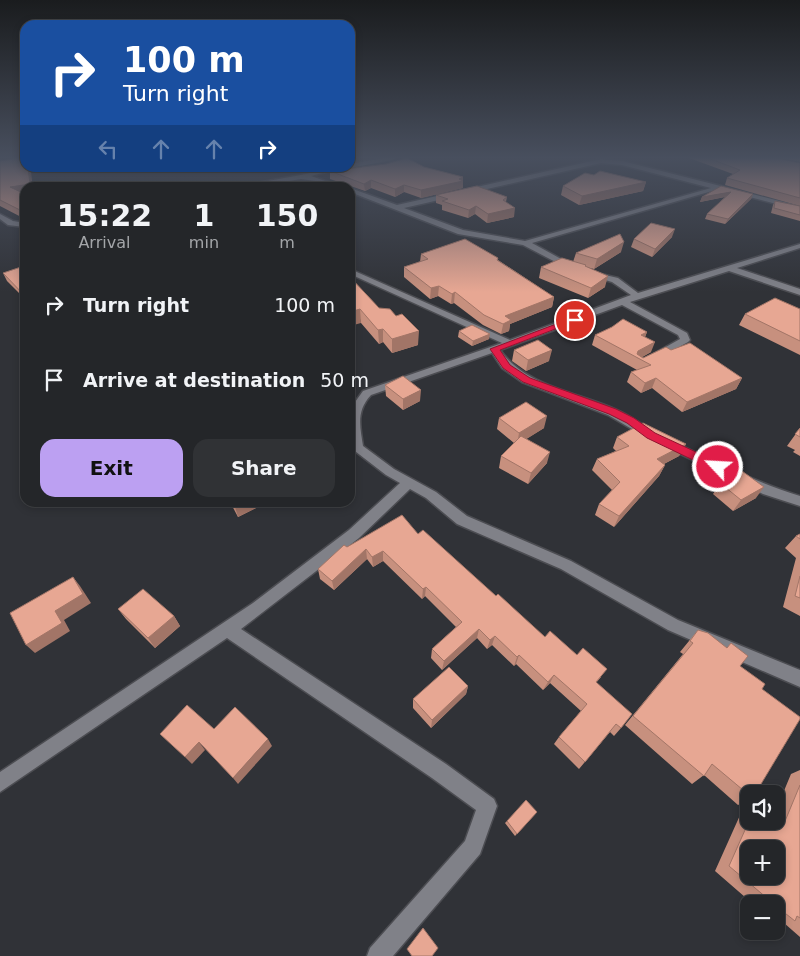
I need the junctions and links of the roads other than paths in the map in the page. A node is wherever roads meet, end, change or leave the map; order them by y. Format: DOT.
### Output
graph roads {
  1 [pos="386,203"];
  2 [pos="417,203"];
  3 [pos="664,203"];
  4 [pos="779,203"];
  5 [pos="398,207"];
  6 [pos="800,208"];
  7 [pos="0,216"];
  8 [pos="20,224"];
  9 [pos="525,244"];
  10 [pos="800,246"];
  11 [pos="729,268"];
  12 [pos="355,273"];
  13 [pos="800,292"];
  14 [pos="637,296"];
  15 [pos="624,302"];
  16 [pos="510,343"];
  17 [pos="494,349"];
  18 [pos="647,360"];
  19 [pos="355,399"];
  20 [pos="355,431"];
  21 [pos="408,483"];
  22 [pos="800,501"];
  23 [pos="228,629"];
  24 [pos="800,679"];
  25 [pos="0,783"];
  26 [pos="378,956"];
  1 -- 5 [label="street"];
  2 -- 5 [label="street"];
  3 -- 9 [label="street"];
  4 -- 6 [label="street"];
  5 -- 9 [label="street"];
  7 -- 8 [label="street"];
  9 -- 14 [label="street"];
  10 -- 11 [label="street"];
  11 -- 13 [label="street"];
  11 -- 14 [label="street"];
  12 -- 16 [label="street"];
  14 -- 15 [label="street"];
  15 -- 16 [label="street"];
  15 -- 18 [label="street"];
  16 -- 17 [label="street"];
  17 -- 19 [label="street"];
  17 -- 22 [label="street"];
  20 -- 21 [label="street"];
  21 -- 23 [label="street"];
  21 -- 24 [label="street"];
  23 -- 25 [label="street"];
  23 -- 26 [label="street"];
}
